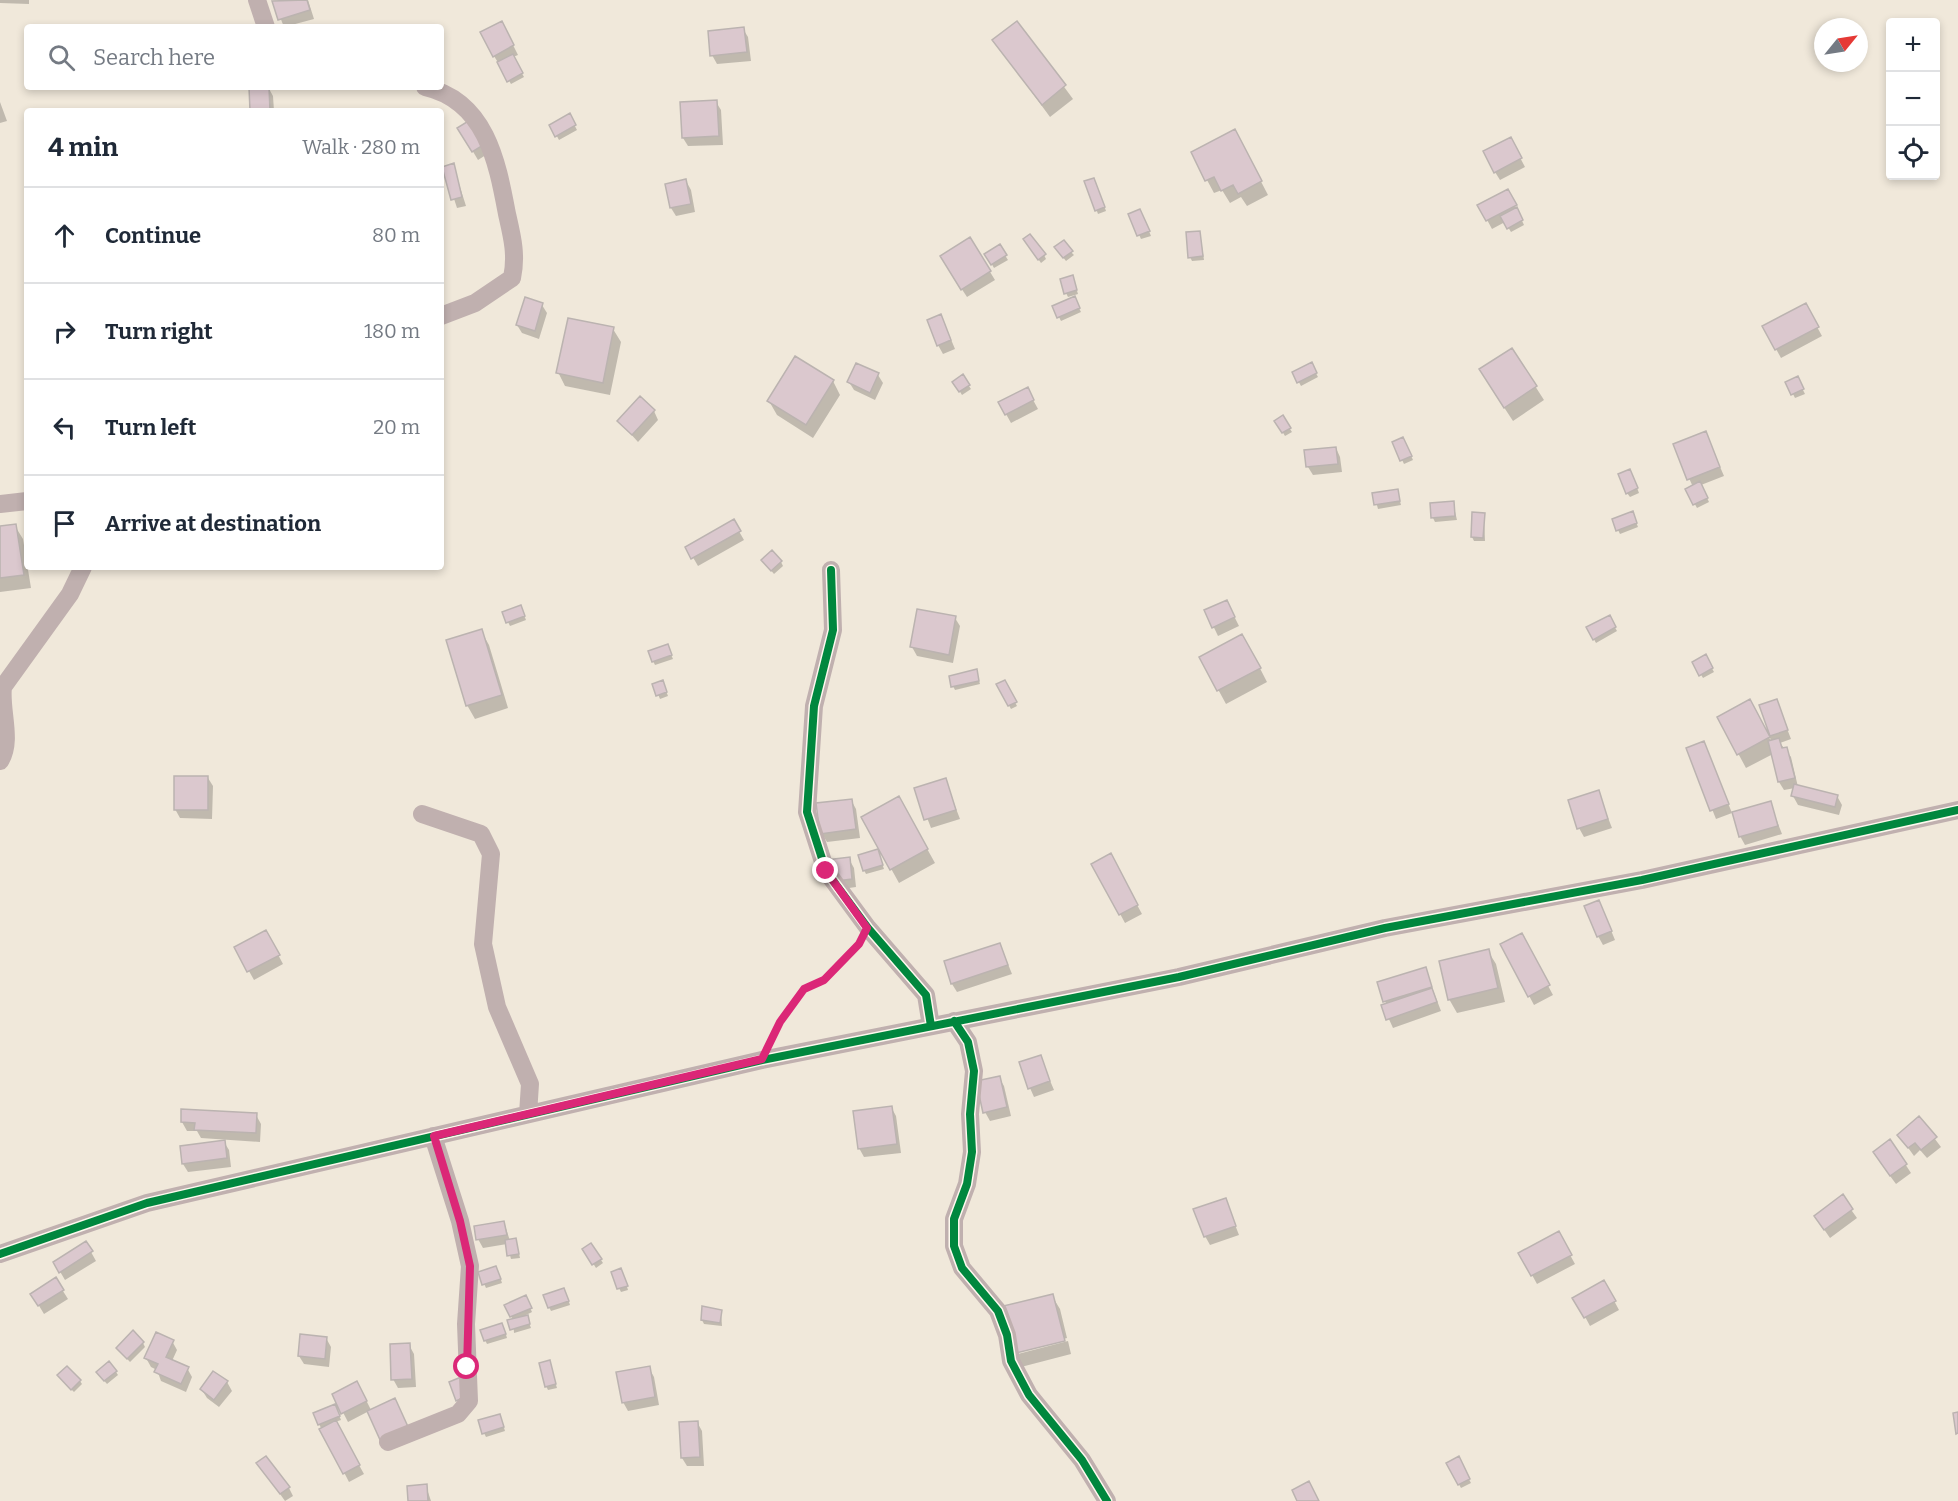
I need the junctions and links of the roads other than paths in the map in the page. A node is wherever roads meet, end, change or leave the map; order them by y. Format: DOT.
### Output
graph roads {
  1 [pos="257,0"];
  2 [pos="265,24"];
  3 [pos="440,90"];
  4 [pos="444,315"];
  5 [pos="24,501"];
  6 [pos="0,504"];
  7 [pos="82,570"];
  8 [pos="831,570"];
  9 [pos="0,761"];
  10 [pos="1958,810"];
  11 [pos="422,814"];
  12 [pos="954,1022"];
  13 [pos="931,1026"];
  14 [pos="528,1114"];
  15 [pos="434,1136"];
  16 [pos="0,1254"];
  17 [pos="388,1442"];
  18 [pos="1107,1501"];
  1 -- 2 [label="street"];
  3 -- 4 [label="street"];
  5 -- 6 [label="street"];
  7 -- 9 [label="street"];
  8 -- 13 [label="street"];
  10 -- 12 [label="street"];
  11 -- 14 [label="street"];
  12 -- 13 [label="street"];
  12 -- 18 [label="street"];
  13 -- 14 [label="street"];
  14 -- 15 [label="street"];
  15 -- 16 [label="street"];
  15 -- 17 [label="street"];
}
